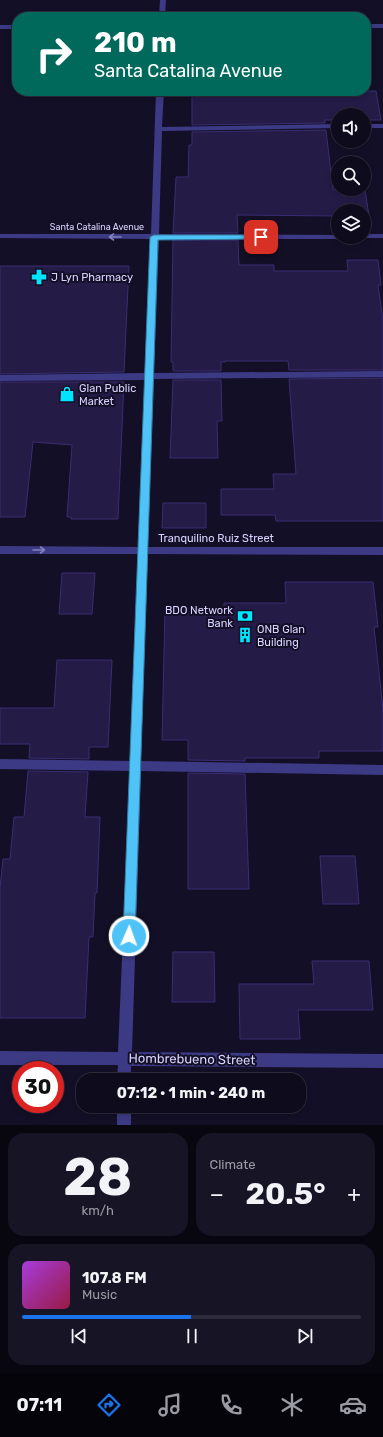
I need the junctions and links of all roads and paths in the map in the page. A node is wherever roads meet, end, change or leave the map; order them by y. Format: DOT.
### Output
graph roads {
  1 [pos="163,0"];
  2 [pos="162,12"];
  3 [pos="371,26"];
  4 [pos="383,26"];
  5 [pos="0,27"];
  6 [pos="12,27"];
  7 [pos="160,96"];
  8 [pos="331,126"];
  9 [pos="371,126"];
  10 [pos="383,126"];
  11 [pos="158,129"];
  12 [pos="0,236"];
  13 [pos="371,236"];
  14 [pos="383,236"];
  15 [pos="154,237"];
  16 [pos="331,237"];
  17 [pos="383,374"];
  18 [pos="149,377"];
  19 [pos="0,378"];
  20 [pos="143,549"];
  21 [pos="0,550"];
  22 [pos="383,551"];
  23 [pos="0,764"];
  24 [pos="135,766"];
  25 [pos="383,770"];
  26 [pos="0,1058"];
  27 [pos="124,1058"];
  28 [pos="383,1061"];
  29 [pos="124,1073"];
  30 [pos="124,1113"];
  31 [pos="124,1125"];
  1 -- 2 [label="street"];
  3 -- 4 [label="street"];
  5 -- 6 [label="street"];
  7 -- 11 [label="street"];
  8 -- 11 [label="street"];
  9 -- 10 [label="street"];
  11 -- 15 [label="street"];
  15 -- 12 [label="street, Santa Catalina Avenue, one-way"];
  13 -- 14 [label="street"];
  15 -- 16 [label="street, Santa Catalina Avenue"];
  15 -- 18 [label="street"];
  17 -- 18 [label="street"];
  18 -- 19 [label="street"];
  18 -- 20 [label="street"];
  21 -- 20 [label="street, Tranquilino Ruiz Street, one-way"];
  20 -- 22 [label="street, Tranquilino Ruiz Street"];
  20 -- 24 [label="street"];
  23 -- 24 [label="street"];
  24 -- 25 [label="street"];
  24 -- 27 [label="street"];
  26 -- 27 [label="street, Hombrebueno Street"];
  27 -- 28 [label="street, Hombrebueno Street"];
  27 -- 29 [label="street"];
  30 -- 31 [label="street"];
}
